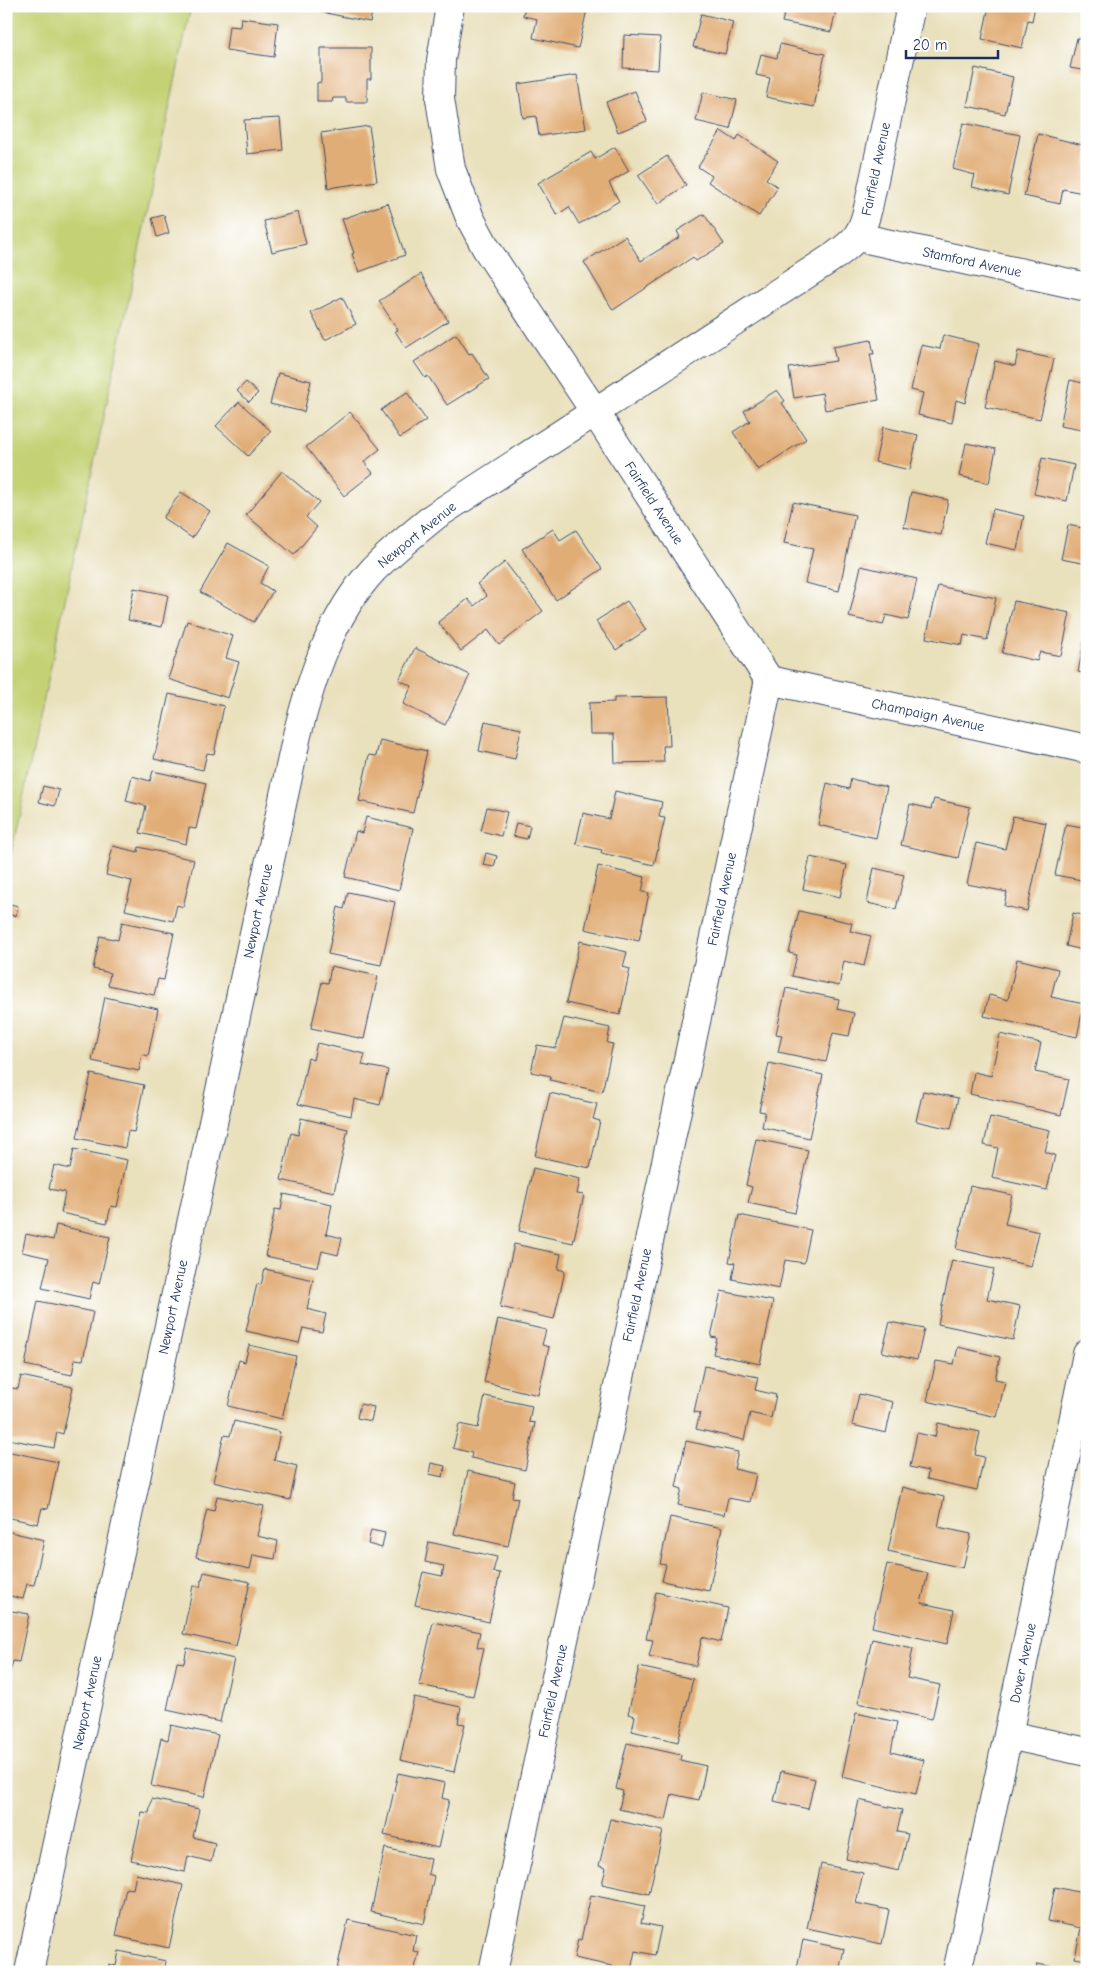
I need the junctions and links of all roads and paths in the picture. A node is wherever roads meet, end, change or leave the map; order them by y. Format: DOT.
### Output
graph roads {
  1 [pos="450,6"];
  2 [pos="911,6"];
  3 [pos="858,237"];
  4 [pos="1087,287"];
  5 [pos="595,412"];
  6 [pos="769,680"];
  7 [pos="1087,749"];
  8 [pos="1087,1354"];
  9 [pos="1008,1735"];
  10 [pos="1087,1752"];
  11 [pos="29,1972"];
  12 [pos="492,1972"];
  13 [pos="957,1972"];
  1 -- 5 [label="street"];
  2 -- 3 [label="street, Fairfield Avenue"];
  3 -- 4 [label="street, Stamford Avenue"];
  3 -- 5 [label="street"];
  5 -- 6 [label="street, Fairfield Avenue"];
  5 -- 11 [label="street, Newport Avenue"];
  6 -- 7 [label="street, Champaign Avenue"];
  6 -- 12 [label="street, Fairfield Avenue"];
  8 -- 9 [label="street, Dover Avenue"];
  9 -- 10 [label="street"];
  9 -- 13 [label="street, Dover Avenue"];
}
